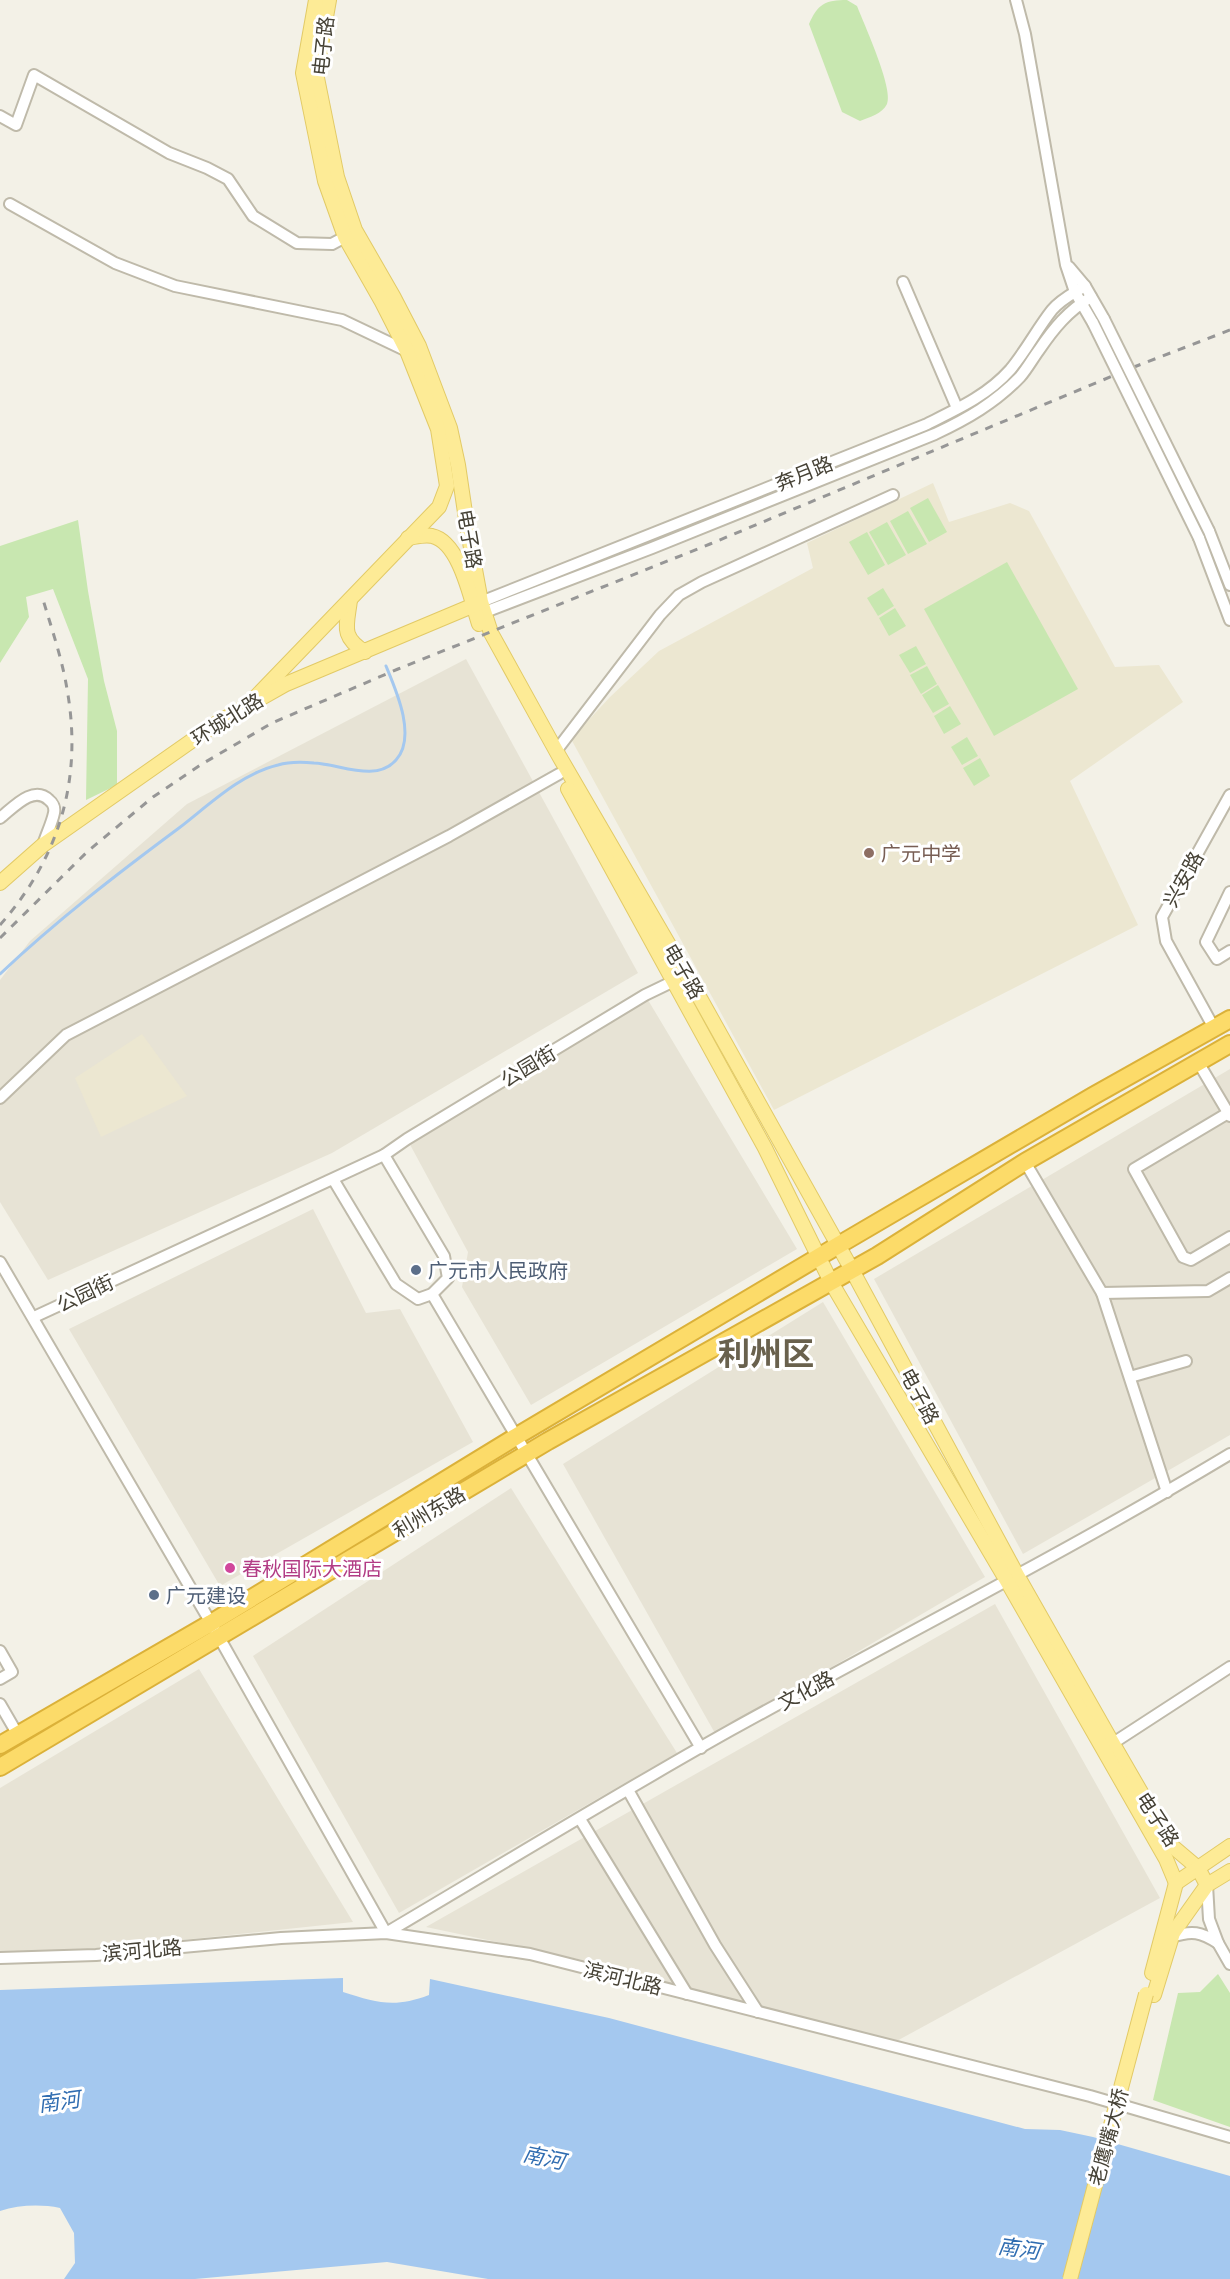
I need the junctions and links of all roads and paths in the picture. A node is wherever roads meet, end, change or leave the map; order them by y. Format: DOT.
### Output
graph roads {
  1 [pos="316,0"];
  2 [pos="329,0"];
  3 [pos="1016,0"];
  4 [pos="0,116"];
  5 [pos="10,204"];
  6 [pos="345,237"];
  7 [pos="1066,265"];
  8 [pos="903,282"];
  9 [pos="1085,286"];
  10 [pos="1075,292"];
  11 [pos="1086,300"];
  12 [pos="407,351"];
  13 [pos="957,408"];
  14 [pos="893,495"];
  15 [pos="408,538"];
  16 [pos="461,569"];
  17 [pos="1230,585"];
  18 [pos="350,600"];
  19 [pos="480,607"];
  20 [pos="454,613"];
  21 [pos="1230,620"];
  22 [pos="365,651"];
  23 [pos="248,705"];
  24 [pos="555,751"];
  25 [pos="559,774"];
  26 [pos="1230,795"];
  27 [pos="0,818"];
  28 [pos="43,845"];
  29 [pos="0,883"];
  30 [pos="1230,892"];
  31 [pos="1230,951"];
  32 [pos="674,981"];
  33 [pos="1230,1019"];
  34 [pos="1214,1028"];
  35 [pos="1230,1044"];
  36 [pos="1198,1062"];
  37 [pos="0,1098"];
  38 [pos="1229,1114"];
  39 [pos="384,1155"];
  40 [pos="1025,1162"];
  41 [pos="333,1179"];
  42 [pos="1230,1237"];
  43 [pos="837,1246"];
  44 [pos="818,1258"];
  45 [pos="0,1262"];
  46 [pos="852,1270"];
  47 [pos="1230,1278"];
  48 [pos="831,1282"];
  49 [pos="1102,1293"];
  50 [pos="432,1294"];
  51 [pos="34,1317"];
  52 [pos="1186,1361"];
  53 [pos="1130,1377"];
  54 [pos="517,1436"];
  55 [pos="527,1454"];
  56 [pos="1230,1454"];
  57 [pos="1167,1492"];
  58 [pos="1012,1578"];
  59 [pos="215,1630"];
  60 [pos="0,1651"];
  61 [pos="1230,1667"];
  62 [pos="0,1679"];
  63 [pos="0,1704"];
  64 [pos="18,1735"];
  65 [pos="0,1745"];
  66 [pos="1108,1747"];
  67 [pos="701,1748"];
  68 [pos="0,1767"];
  69 [pos="628,1790"];
  70 [pos="580,1819"];
  71 [pos="1230,1846"];
  72 [pos="1198,1868"];
  73 [pos="1230,1871"];
  74 [pos="1176,1882"];
  75 [pos="1207,1885"];
  76 [pos="386,1933"];
  77 [pos="1172,1937"];
  78 [pos="1218,1943"];
  79 [pos="0,1958"];
  80 [pos="1230,1964"];
  81 [pos="687,1994"];
  82 [pos="1150,1995"];
  83 [pos="758,2012"];
  84 [pos="1230,2137"];
  85 [pos="1070,2279"];
  86 [pos="1079,2279"];
  1 -- 6 [label="main road, 电子路"];
  2 -- 19 [label="main road, 电子路"];
  3 -- 7 [label="street"];
  4 -- 6 [label="street"];
  5 -- 12 [label="street"];
  6 -- 12 [label="main road, 电子路"];
  7 -- 9 [label="street"];
  7 -- 10 [label="street"];
  8 -- 13 [label="street"];
  9 -- 10 [label="street, 奔月路"];
  9 -- 11 [label="street"];
  10 -- 11 [label="street"];
  10 -- 13 [label="street, 奔月路"];
  11 -- 17 [label="street, bridge"];
  11 -- 19 [label="street"];
  11 -- 21 [label="street, bridge"];
  12 -- 15 [label="main road, 电子路"];
  13 -- 19 [label="street, 奔月路"];
  14 -- 24 [label="street"];
  15 -- 16 [label="main road"];
  15 -- 18 [label="main road, 电子路"];
  16 -- 19 [label="main road"];
  16 -- 20 [label="main road"];
  18 -- 22 [label="main road"];
  18 -- 23 [label="main road, 电子路"];
  19 -- 20 [label="main road, 环城北路"];
  19 -- 24 [label="main road, 电子路"];
  19 -- 25 [label="main road, 电子路"];
  20 -- 22 [label="main road, 环城北路"];
  22 -- 23 [label="main road, 环城北路"];
  23 -- 28 [label="main road, 环城北路"];
  24 -- 43 [label="main road, 电子路"];
  25 -- 32 [label="main road, 电子路"];
  25 -- 37 [label="street"];
  26 -- 34 [label="street, 兴安路"];
  27 -- 28 [label="street"];
  28 -- 29 [label="main road, 环城北路"];
  30 -- 31 [label="street"];
  32 -- 39 [label="street, 公园街"];
  32 -- 44 [label="main road, 电子路"];
  33 -- 34 [label="highway, 利州东路"];
  34 -- 43 [label="highway, 利州东路"];
  35 -- 36 [label="highway, 利州东路"];
  36 -- 38 [label="street"];
  36 -- 40 [label="highway, 利州东路"];
  38 -- 42 [label="street"];
  39 -- 41 [label="street, 公园街"];
  39 -- 50 [label="street"];
  40 -- 46 [label="highway, 利州东路"];
  40 -- 49 [label="street"];
  41 -- 50 [label="street"];
  41 -- 51 [label="street, 公园街"];
  43 -- 44 [label="highway, 利州东路"];
  43 -- 46 [label="main road, 电子路"];
  44 -- 48 [label="main road, 电子路"];
  44 -- 54 [label="highway, 利州东路"];
  45 -- 51 [label="street"];
  46 -- 48 [label="highway, 利州东路"];
  46 -- 58 [label="main road, 电子路"];
  47 -- 49 [label="street"];
  48 -- 55 [label="highway, 利州东路"];
  48 -- 58 [label="main road, 电子路"];
  49 -- 53 [label="street"];
  50 -- 54 [label="street"];
  51 -- 59 [label="street"];
  52 -- 53 [label="street"];
  53 -- 57 [label="street"];
  54 -- 55 [label="street"];
  54 -- 59 [label="highway, 利州东路"];
  55 -- 59 [label="highway, 利州东路"];
  55 -- 67 [label="street"];
  56 -- 57 [label="street, 文化路"];
  57 -- 58 [label="street, 文化路"];
  58 -- 66 [label="main road, 电子路"];
  58 -- 67 [label="street, 文化路"];
  59 -- 64 [label="highway, 利州东路"];
  59 -- 68 [label="highway, 利州东路"];
  59 -- 76 [label="street"];
  60 -- 62 [label="street"];
  61 -- 66 [label="street"];
  63 -- 64 [label="street"];
  64 -- 65 [label="highway, 利州东路"];
  66 -- 72 [label="main road, 电子路"];
  66 -- 74 [label="main road, 电子路"];
  67 -- 69 [label="street, 文化路"];
  69 -- 70 [label="street, 文化路"];
  69 -- 83 [label="street"];
  70 -- 76 [label="street, 文化路"];
  70 -- 81 [label="street"];
  71 -- 72 [label="main road"];
  72 -- 74 [label="main road"];
  72 -- 75 [label="main road, 电子路"];
  73 -- 75 [label="main road"];
  74 -- 82 [label="main road"];
  75 -- 77 [label="main road"];
  75 -- 78 [label="street"];
  76 -- 79 [label="street, 滨河北路"];
  76 -- 81 [label="street, 滨河北路"];
  77 -- 78 [label="street"];
  77 -- 82 [label="main road"];
  78 -- 80 [label="street"];
  81 -- 83 [label="street, 滨河北路"];
  82 -- 85 [label="main road, 老鹰嘴大桥, bridge"];
  82 -- 86 [label="main road, 老鹰嘴大桥"];
  83 -- 84 [label="street, 滨河北路"];
}
